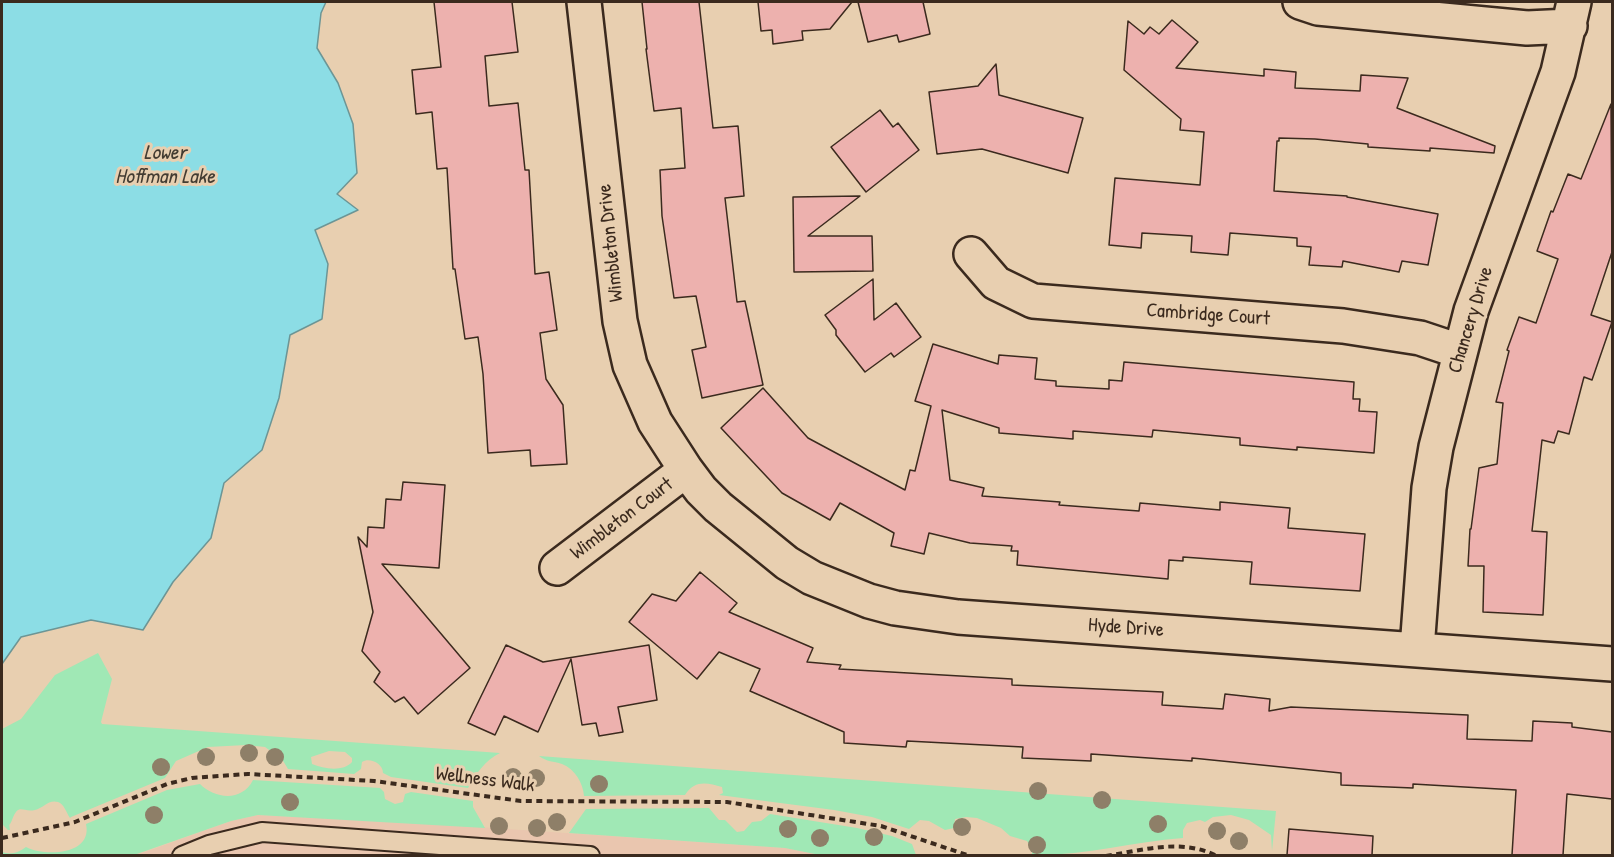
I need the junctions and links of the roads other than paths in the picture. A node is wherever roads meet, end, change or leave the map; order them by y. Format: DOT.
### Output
graph roads {
  1 [pos="584,2"];
  2 [pos="1300,2"];
  3 [pos="1572,14"];
  4 [pos="971,254"];
  5 [pos="1459,351"];
  6 [pos="686,470"];
  7 [pos="557,568"];
  8 [pos="1417,649"];
  9 [pos="1612,664"];
  10 [pos="437,850"];
  11 [pos="182,855"];
  12 [pos="590,855"];
  1 -- 6 [label="street, Wimbleton Drive"];
  2 -- 3 [label="street"];
  3 -- 5 [label="street, Chancery Drive"];
  4 -- 5 [label="street, Cambridge Court"];
  5 -- 8 [label="street, Chancery Drive"];
  6 -- 7 [label="street, Wimbleton Court"];
  6 -- 8 [label="street, Hyde Drive"];
  8 -- 9 [label="street, Hyde Drive"];
  10 -- 11 [label="lane"];
  10 -- 12 [label="lane"];
}
